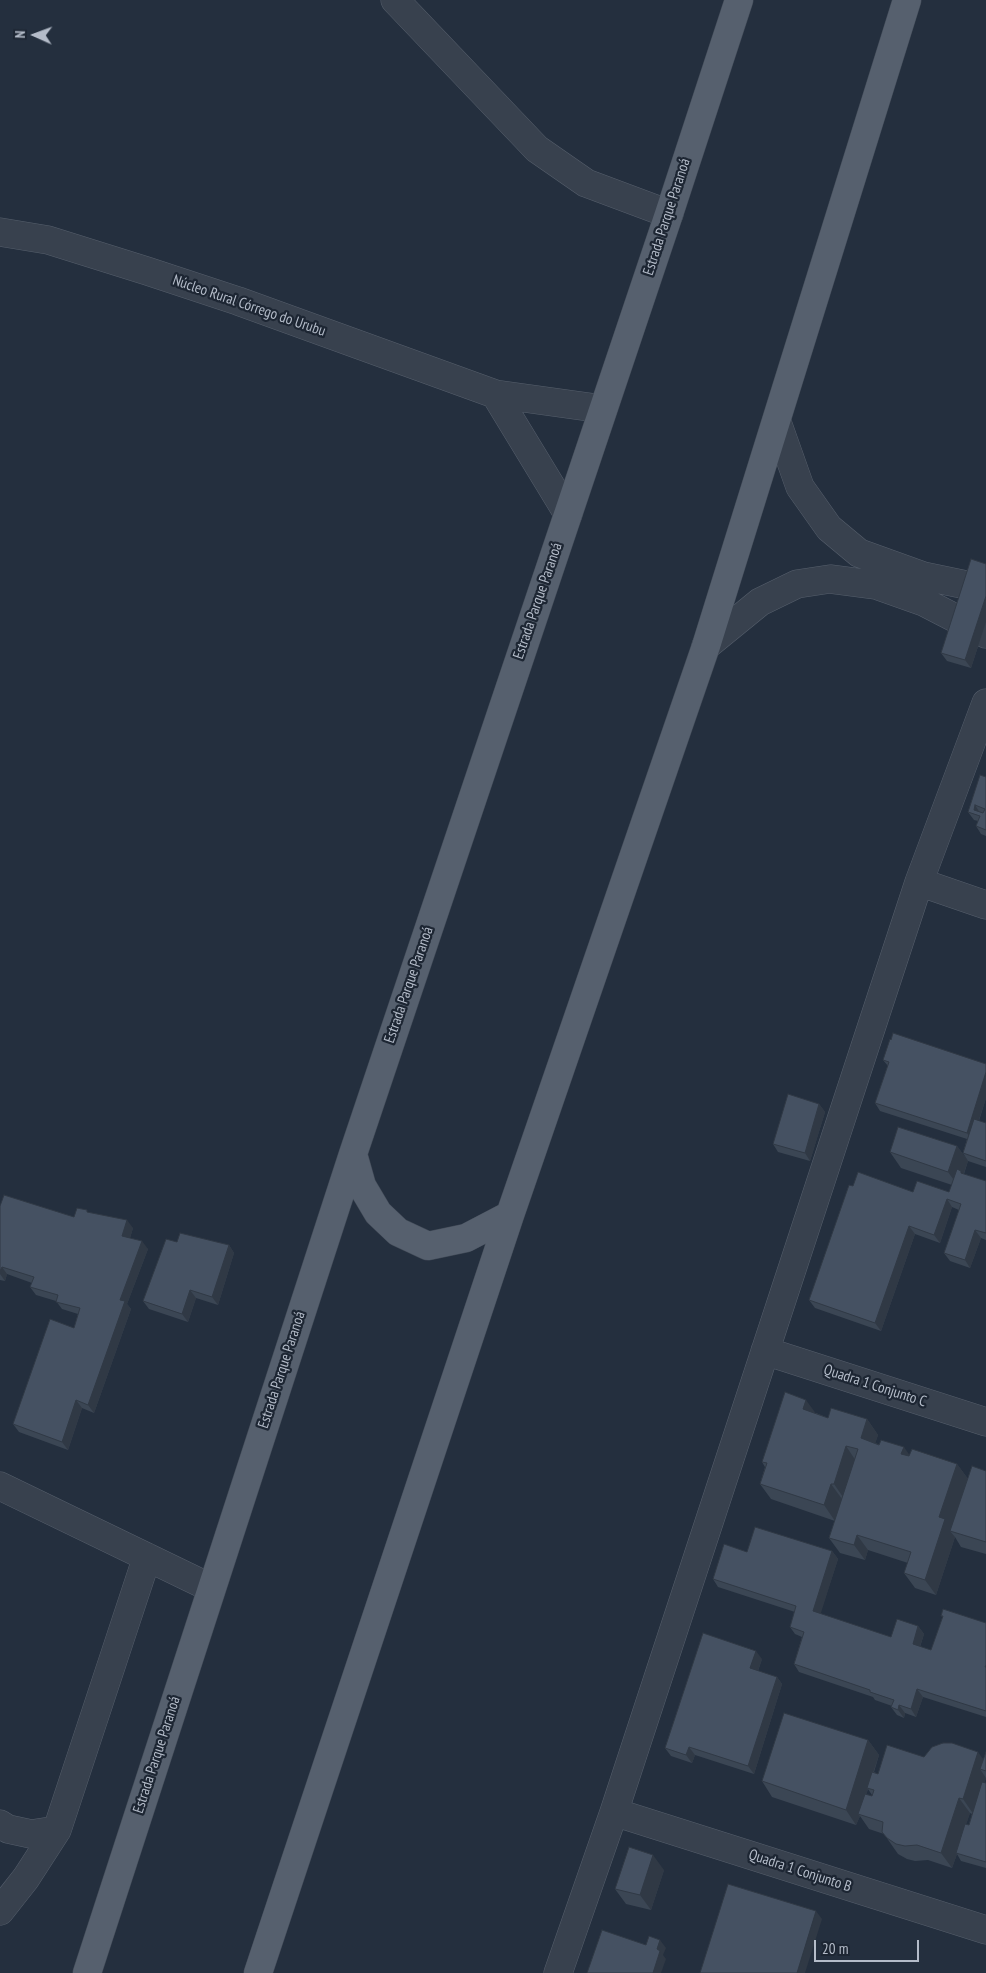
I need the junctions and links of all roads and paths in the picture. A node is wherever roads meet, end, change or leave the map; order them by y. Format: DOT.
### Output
graph roads {
  1 [pos="395,0"];
  2 [pos="739,0"];
  3 [pos="908,0"];
  4 [pos="669,214"];
  5 [pos="0,232"];
  6 [pos="495,394"];
  7 [pos="603,409"];
  8 [pos="777,422"];
  9 [pos="568,514"];
  10 [pos="986,589"];
  11 [pos="986,634"];
  12 [pos="706,646"];
  13 [pos="986,703"];
  14 [pos="919,882"];
  15 [pos="986,906"];
  16 [pos="353,1154"];
  17 [pos="510,1215"];
  18 [pos="765,1351"];
  19 [pos="986,1422"];
  20 [pos="0,1486"];
  21 [pos="147,1557"];
  22 [pos="211,1588"];
  23 [pos="614,1812"];
  24 [pos="0,1824"];
  25 [pos="57,1830"];
  26 [pos="0,1911"];
  27 [pos="986,1930"];
  28 [pos="87,1973"];
  29 [pos="258,1973"];
  30 [pos="558,1973"];
  1 -- 4 [label="street"];
  2 -- 4 [label="main road, Estrada Parque Paranoá"];
  3 -- 8 [label="main road"];
  4 -- 7 [label="main road, Estrada Parque Paranoá"];
  5 -- 6 [label="street, Núcleo Rural Córrego do Urubu"];
  6 -- 7 [label="street, Núcleo Rural Córrego do Urubu"];
  6 -- 9 [label="street"];
  7 -- 9 [label="main road, Estrada Parque Paranoá"];
  8 -- 10 [label="street"];
  8 -- 12 [label="main road"];
  9 -- 16 [label="main road, Estrada Parque Paranoá"];
  11 -- 12 [label="street"];
  12 -- 17 [label="main road"];
  13 -- 14 [label="street"];
  14 -- 15 [label="street"];
  14 -- 18 [label="street"];
  16 -- 17 [label="main road"];
  16 -- 22 [label="main road, Estrada Parque Paranoá"];
  17 -- 29 [label="main road"];
  18 -- 19 [label="street, Quadra 1 Conjunto C"];
  18 -- 23 [label="street"];
  20 -- 21 [label="street"];
  21 -- 22 [label="street"];
  21 -- 25 [label="street"];
  22 -- 28 [label="main road, Estrada Parque Paranoá"];
  23 -- 27 [label="street, Quadra 1 Conjunto B"];
  23 -- 30 [label="street"];
  24 -- 25 [label="street"];
  25 -- 26 [label="street"];
}
